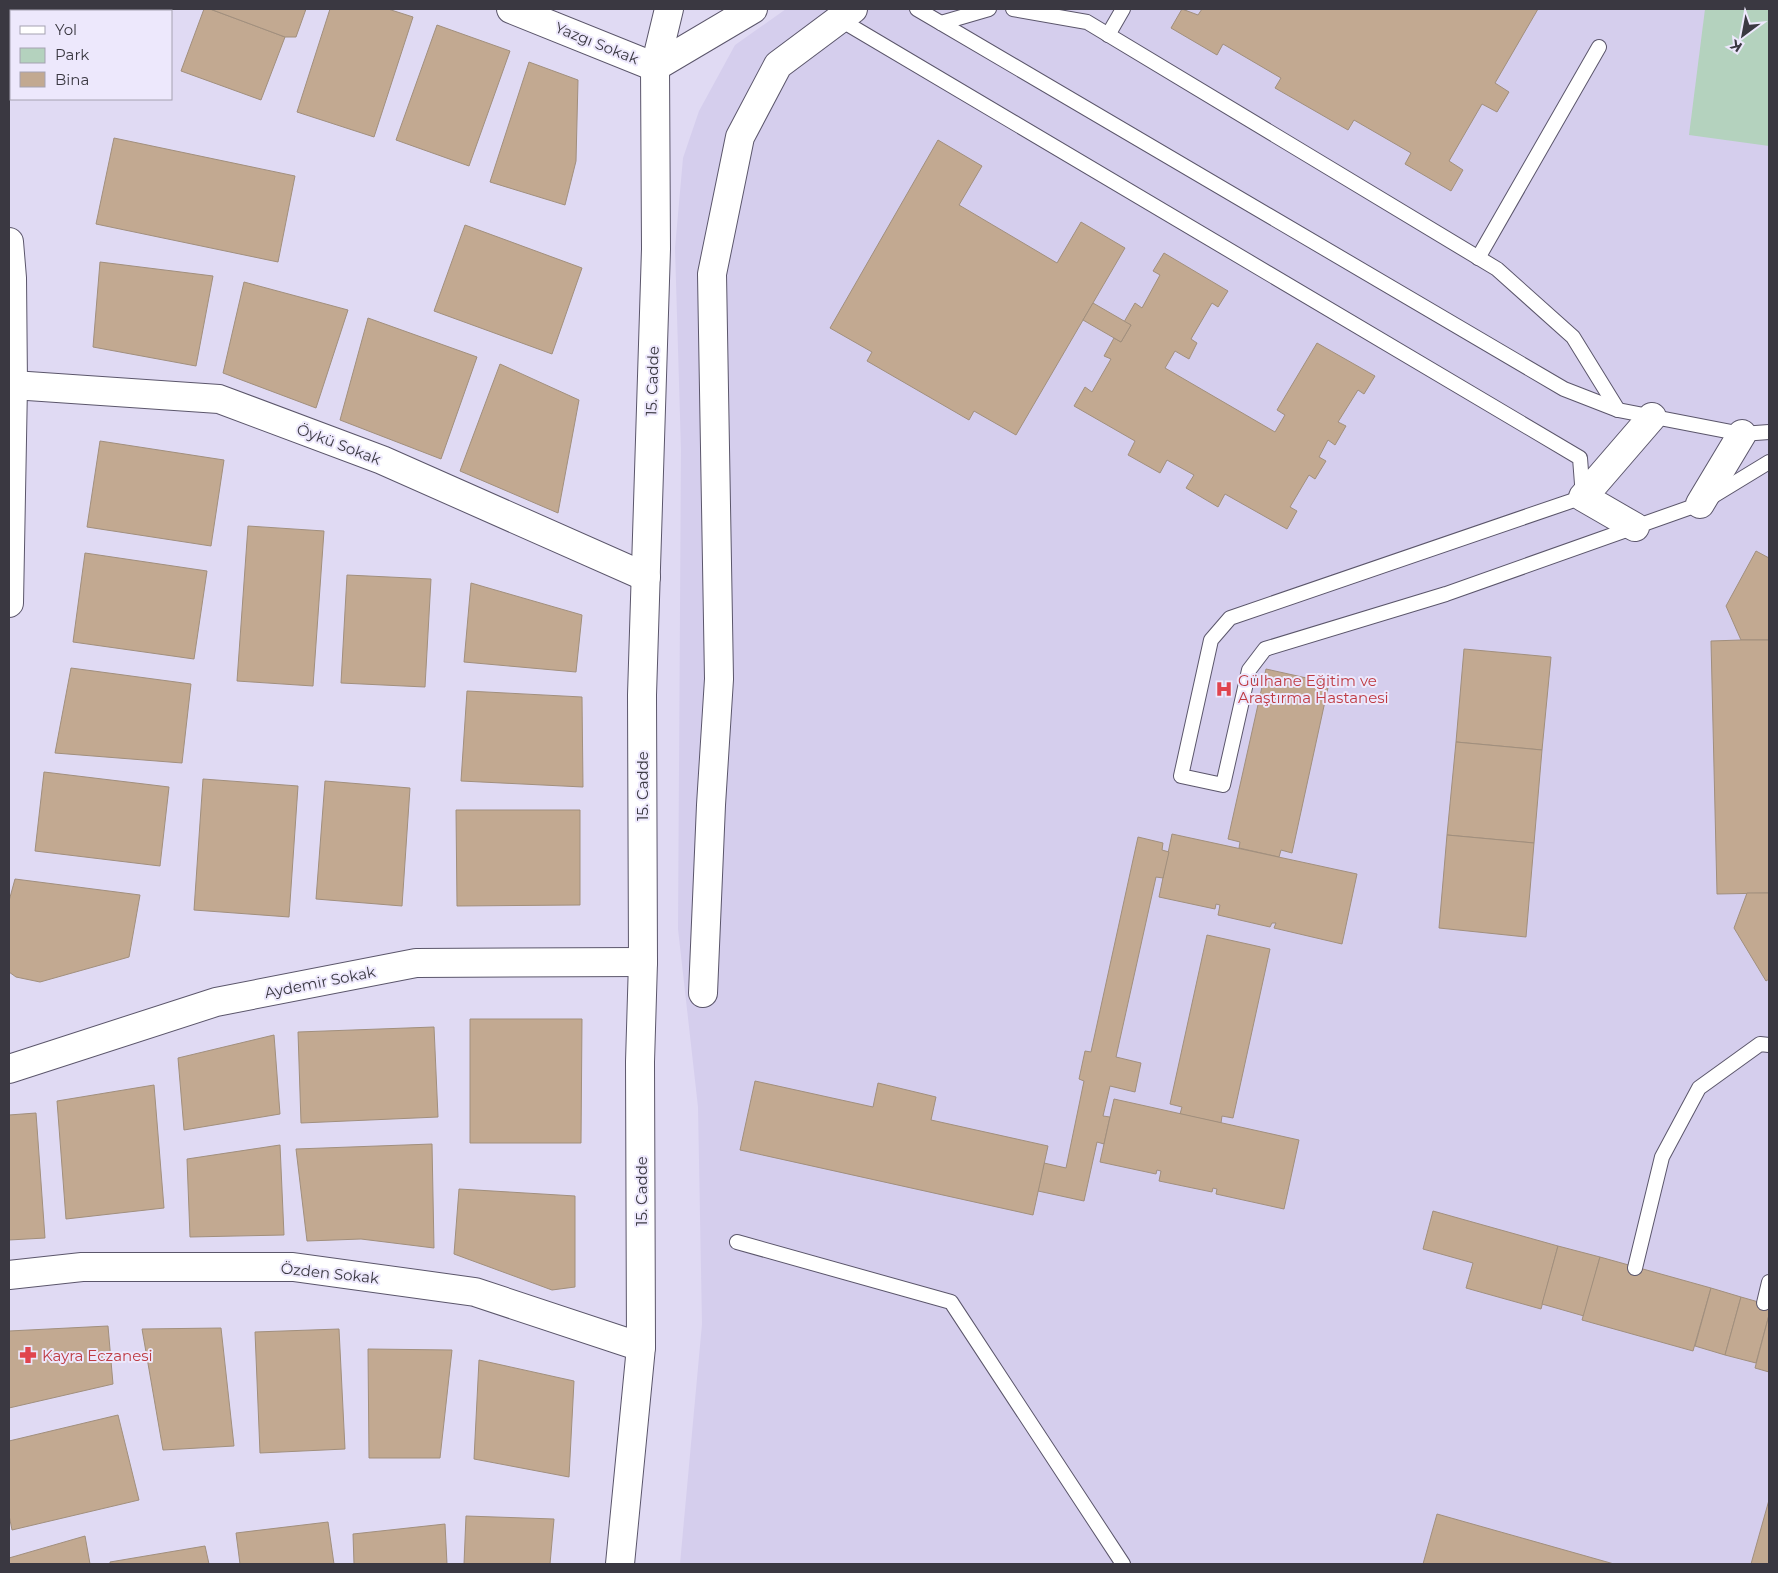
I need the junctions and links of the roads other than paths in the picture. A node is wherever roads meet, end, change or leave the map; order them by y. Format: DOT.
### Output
graph roads {
  1 [pos="511,9"];
  2 [pos="669,9"];
  3 [pos="752,9"];
  4 [pos="917,9"];
  5 [pos="989,9"];
  6 [pos="1013,9"];
  7 [pos="1123,9"];
  8 [pos="846,14"];
  9 [pos="941,23"];
  10 [pos="1108,35"];
  11 [pos="1599,47"];
  12 [pos="655,67"];
  13 [pos="9,242"];
  14 [pos="1478,258"];
  15 [pos="13,385"];
  16 [pos="1618,410"];
  17 [pos="1652,417"];
  18 [pos="1769,432"];
  19 [pos="1742,434"];
  20 [pos="1769,462"];
  21 [pos="1583,497"];
  22 [pos="1700,504"];
  23 [pos="9,514"];
  24 [pos="1635,527"];
  25 [pos="646,578"];
  26 [pos="9,603"];
  27 [pos="643,962"];
  28 [pos="703,993"];
  29 [pos="1769,1045"];
  30 [pos="9,1068"];
  31 [pos="737,1242"];
  32 [pos="1636,1268"];
  33 [pos="9,1275"];
  34 [pos="1769,1282"];
  35 [pos="1764,1303"];
  36 [pos="641,1346"];
  37 [pos="620,1564"];
  38 [pos="1124,1564"];
  1 -- 12 [label="street, Yazgı Sokak"];
  2 -- 12 [label="street, 15. Cadde"];
  3 -- 12 [label="street"];
  4 -- 9 [label="lane"];
  5 -- 9 [label="lane"];
  6 -- 10 [label="lane"];
  7 -- 10 [label="lane"];
  8 -- 21 [label="lane"];
  8 -- 28 [label="street"];
  9 -- 16 [label="lane"];
  10 -- 14 [label="lane"];
  11 -- 14 [label="lane"];
  12 -- 25 [label="street, 15. Cadde"];
  13 -- 15 [label="street"];
  14 -- 16 [label="lane"];
  15 -- 23 [label="street"];
  15 -- 25 [label="street, Öykü Sokak"];
  16 -- 17 [label="lane"];
  17 -- 19 [label="lane"];
  17 -- 21 [label="street"];
  18 -- 19 [label="lane"];
  19 -- 22 [label="street"];
  20 -- 22 [label="lane"];
  21 -- 24 [label="street"];
  21 -- 24 [label="lane"];
  22 -- 24 [label="lane"];
  23 -- 26 [label="street"];
  25 -- 27 [label="street, 15. Cadde"];
  27 -- 30 [label="street, Aydemir Sokak"];
  27 -- 36 [label="street, 15. Cadde"];
  29 -- 32 [label="lane"];
  31 -- 38 [label="lane"];
  33 -- 36 [label="street, Özden Sokak"];
  34 -- 35 [label="lane"];
  36 -- 37 [label="street, 15. Cadde"];
}
